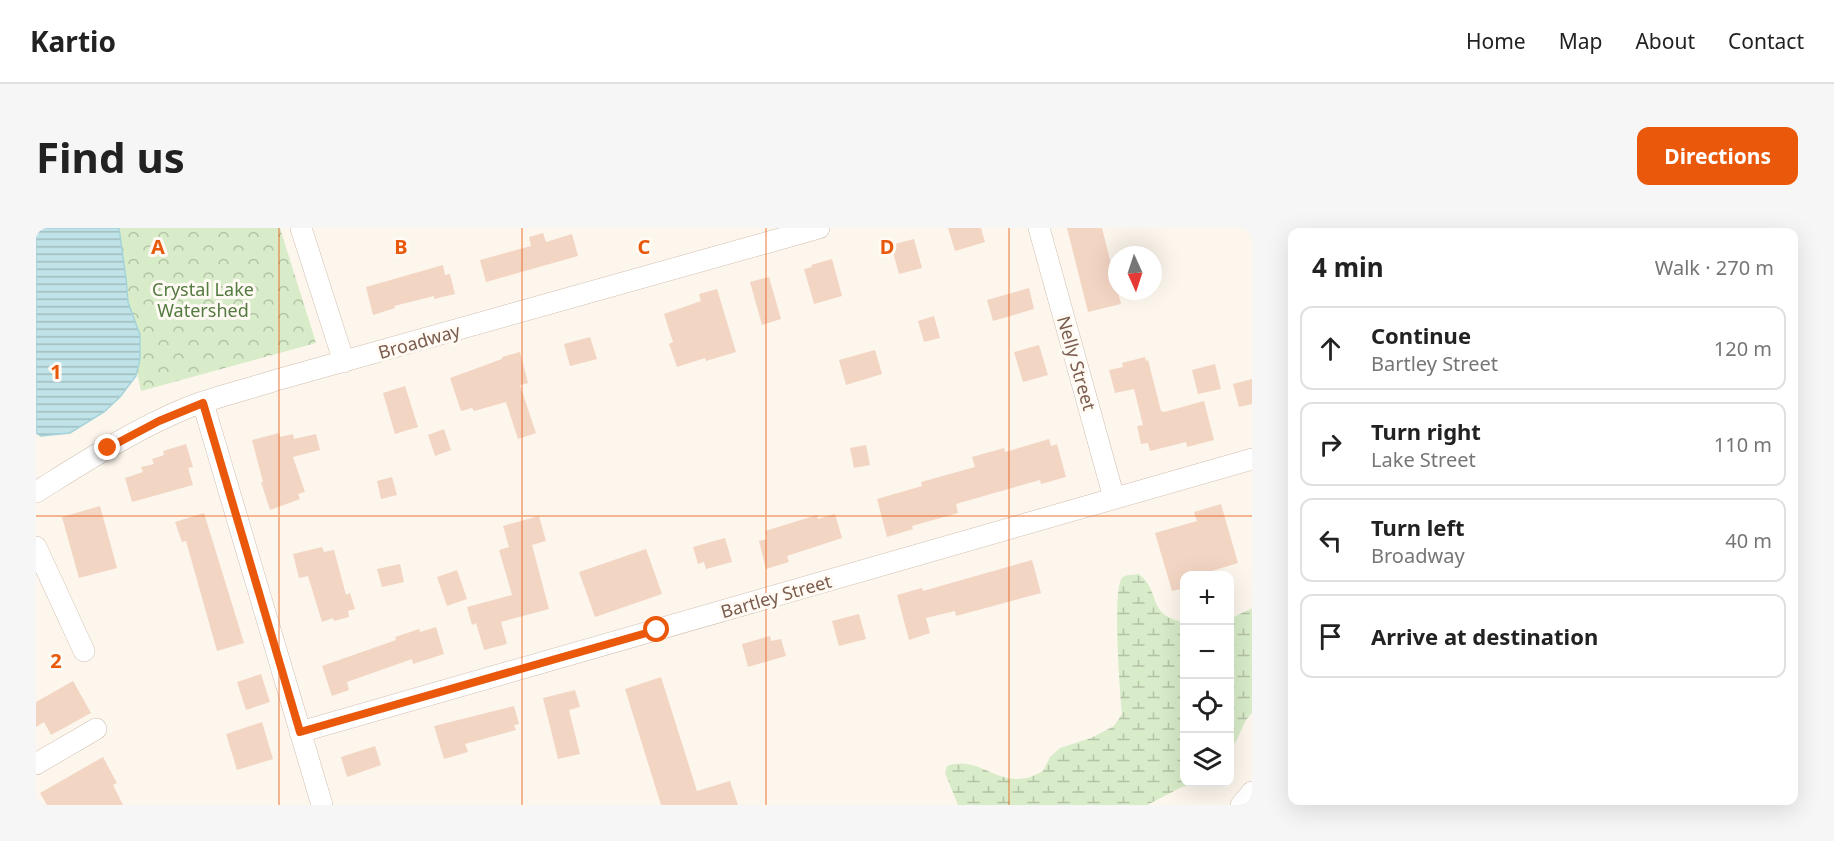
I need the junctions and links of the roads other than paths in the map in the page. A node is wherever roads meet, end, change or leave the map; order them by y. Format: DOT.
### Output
graph roads {
  1 [pos="301,228"];
  2 [pos="819,228"];
  3 [pos="1039,228"];
  4 [pos="344,362"];
  5 [pos="203,403"];
  6 [pos="1252,459"];
  7 [pos="36,492"];
  8 [pos="1114,498"];
  9 [pos="36,547"];
  10 [pos="84,651"];
  11 [pos="96,729"];
  12 [pos="300,732"];
  13 [pos="36,764"];
  14 [pos="1252,792"];
  15 [pos="322,805"];
  16 [pos="1241,805"];
  1 -- 4 [label="street"];
  2 -- 4 [label="street, Broadway"];
  3 -- 8 [label="street, Nelly Street"];
  4 -- 5 [label="street, Broadway"];
  5 -- 7 [label="street, Broadway"];
  5 -- 12 [label="street"];
  6 -- 8 [label="street, Bartley Street"];
  8 -- 12 [label="street, Bartley Street"];
  9 -- 10 [label="street"];
  11 -- 13 [label="street"];
  12 -- 15 [label="street"];
  14 -- 16 [label="street"];
}
